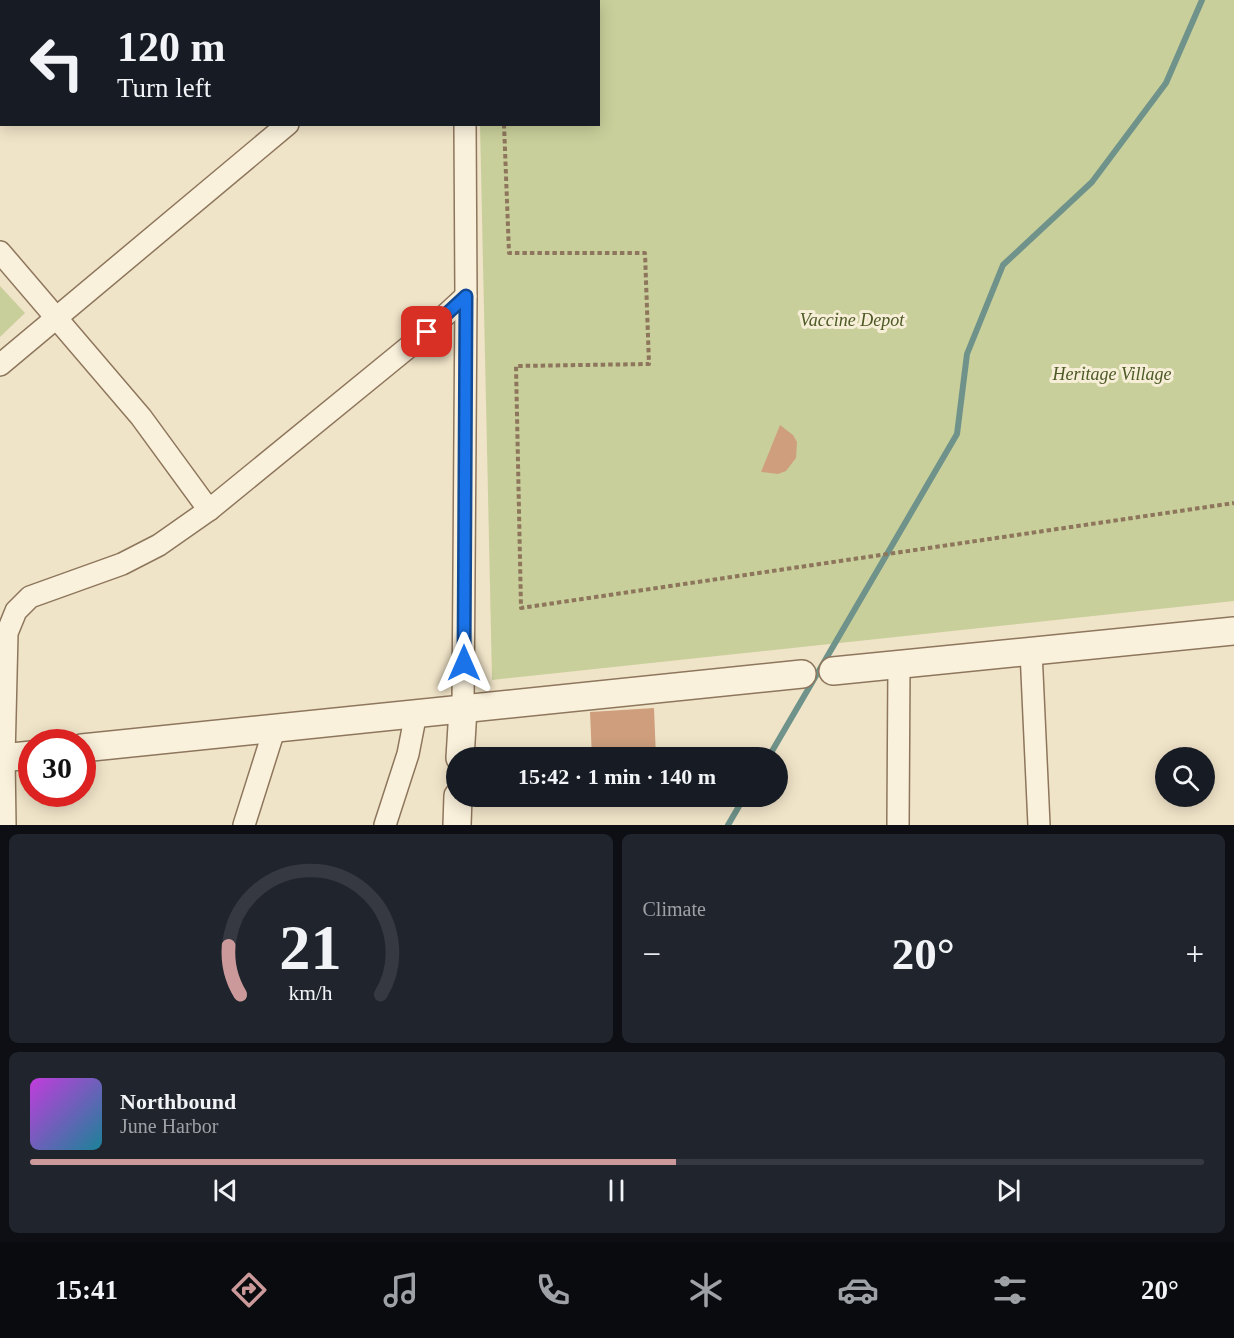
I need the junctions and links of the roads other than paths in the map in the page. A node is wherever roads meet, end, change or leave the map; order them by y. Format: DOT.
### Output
graph roads {
  1 [pos="286,126"];
  2 [pos="465,126"];
  3 [pos="0,252"];
  4 [pos="466,296"];
  5 [pos="56,318"];
  6 [pos="0,365"];
  7 [pos="209,510"];
  8 [pos="1234,631"];
  9 [pos="1031,651"];
  10 [pos="899,664"];
  11 [pos="833,671"];
  12 [pos="802,674"];
  13 [pos="463,709"];
  14 [pos="416,713"];
  15 [pos="275,727"];
  16 [pos="96,746"];
  17 [pos="461,747"];
  18 [pos="18,756"];
  19 [pos="2,758"];
  20 [pos="458,807"];
  21 [pos="5,825"];
  22 [pos="244,825"];
  23 [pos="385,825"];
  24 [pos="457,825"];
  25 [pos="898,825"];
  26 [pos="1039,825"];
  1 -- 5 [label="street"];
  2 -- 4 [label="street"];
  3 -- 5 [label="street"];
  4 -- 7 [label="street"];
  4 -- 13 [label="street"];
  5 -- 6 [label="street"];
  5 -- 7 [label="street"];
  7 -- 19 [label="street"];
  8 -- 9 [label="street"];
  9 -- 10 [label="street"];
  9 -- 26 [label="street"];
  10 -- 11 [label="street"];
  10 -- 25 [label="street"];
  12 -- 13 [label="street"];
  13 -- 14 [label="street"];
  13 -- 17 [label="street"];
  14 -- 15 [label="street"];
  14 -- 23 [label="street"];
  15 -- 16 [label="street"];
  15 -- 22 [label="street"];
  18 -- 19 [label="street"];
  19 -- 21 [label="street"];
  20 -- 24 [label="street"];
}
